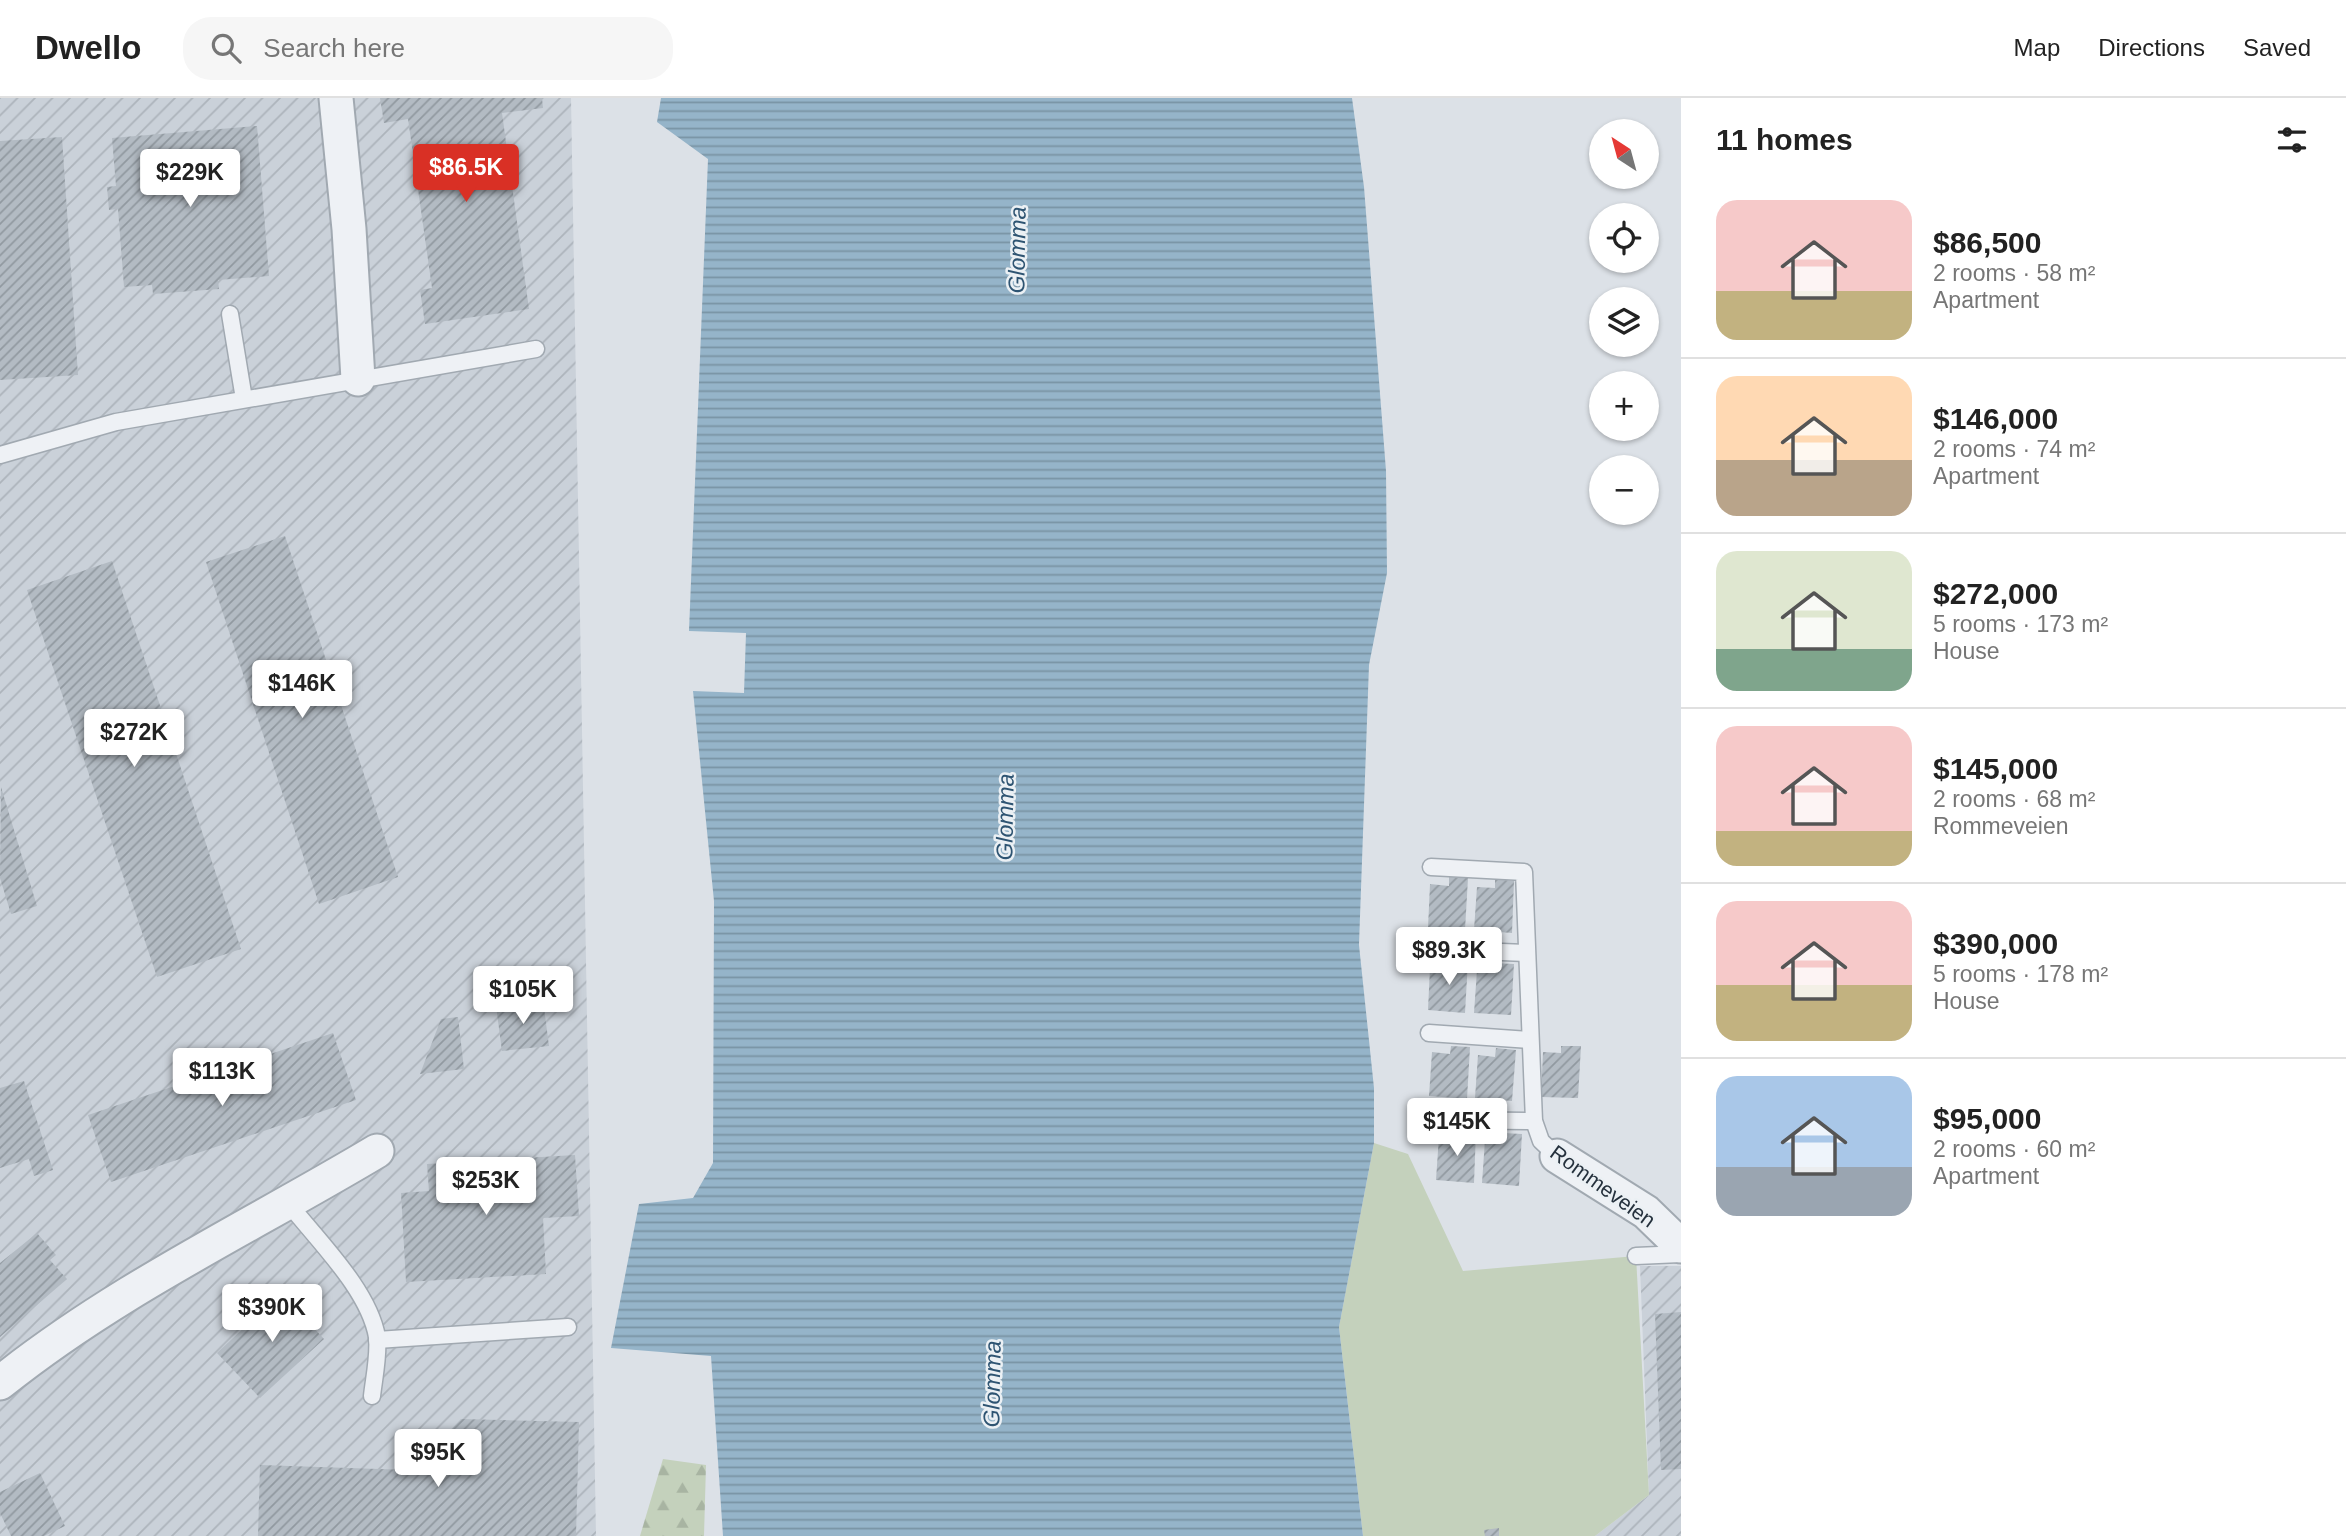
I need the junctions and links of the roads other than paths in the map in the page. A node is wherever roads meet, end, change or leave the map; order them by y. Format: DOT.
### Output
graph roads {
  1 [pos="336,98"];
  2 [pos="230,314"];
  3 [pos="536,349"];
  4 [pos="358,379"];
  5 [pos="244,399"];
  6 [pos="0,455"];
  7 [pos="1432,867"];
  8 [pos="1430,949"];
  9 [pos="1526,953"];
  10 [pos="1429,1033"];
  11 [pos="1529,1040"];
  12 [pos="1441,1119"];
  13 [pos="1534,1121"];
  14 [pos="377,1151"];
  15 [pos="1557,1156"];
  16 [pos="289,1204"];
  17 [pos="1681,1247"];
  18 [pos="1681,1254"];
  19 [pos="1636,1256"];
  20 [pos="568,1327"];
  21 [pos="377,1340"];
  22 [pos="0,1383"];
  23 [pos="372,1396"];
  1 -- 4 [label="street"];
  2 -- 5 [label="lane"];
  3 -- 4 [label="lane"];
  4 -- 5 [label="lane"];
  5 -- 6 [label="lane"];
  7 -- 9 [label="lane, Rommeveien"];
  8 -- 9 [label="lane"];
  9 -- 11 [label="lane, Rommeveien"];
  10 -- 11 [label="lane"];
  11 -- 13 [label="lane, Rommeveien"];
  12 -- 13 [label="lane"];
  13 -- 15 [label="lane, Rommeveien"];
  14 -- 16 [label="street"];
  15 -- 17 [label="street, Rommeveien"];
  16 -- 21 [label="lane"];
  16 -- 22 [label="street"];
  18 -- 19 [label="lane"];
  20 -- 21 [label="lane"];
  21 -- 23 [label="lane"];
}
